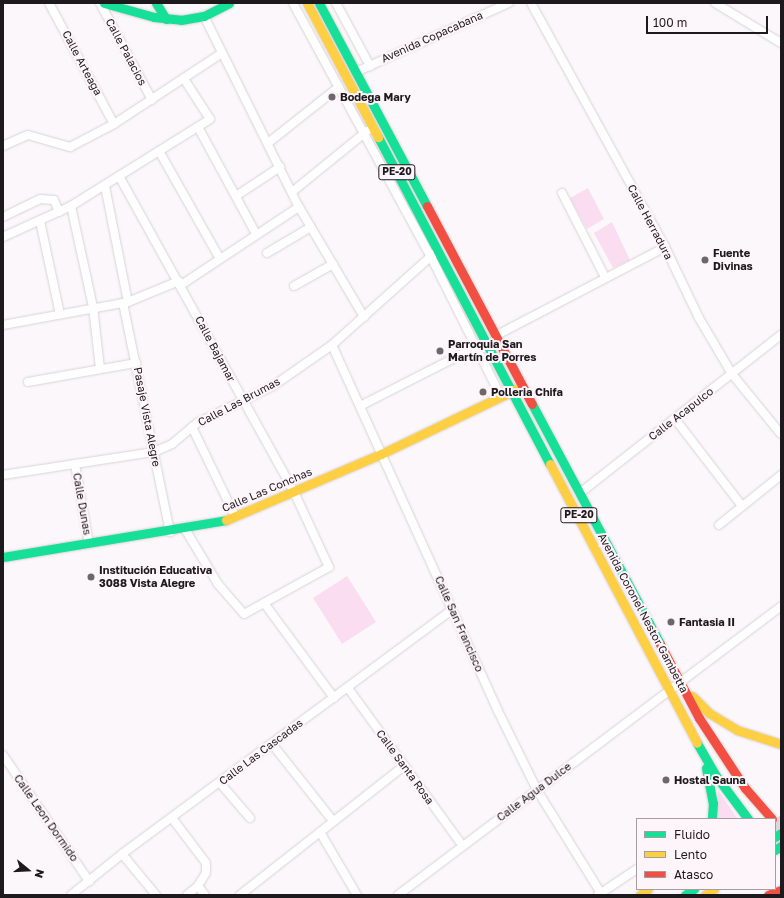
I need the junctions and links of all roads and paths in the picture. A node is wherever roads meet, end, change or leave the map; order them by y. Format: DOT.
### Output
graph roads {
  1 [pos="49,3"];
  2 [pos="100,3"];
  3 [pos="104,3"];
  4 [pos="156,3"];
  5 [pos="229,3"];
  6 [pos="293,3"];
  7 [pos="307,3"];
  8 [pos="319,3"];
  9 [pos="336,3"];
  10 [pos="509,3"];
  11 [pos="531,3"];
  12 [pos="715,3"];
  13 [pos="204,16"];
  14 [pos="166,19"];
  15 [pos="781,43"];
  16 [pos="222,54"];
  17 [pos="370,66"];
  18 [pos="356,72"];
  19 [pos="184,79"];
  20 [pos="338,86"];
  21 [pos="152,100"];
  22 [pos="114,124"];
  23 [pos="373,126"];
  24 [pos="198,127"];
  25 [pos="364,133"];
  26 [pos="268,143"];
  27 [pos="3,146"];
  28 [pos="160,151"];
  29 [pos="280,167"];
  30 [pos="119,176"];
  31 [pos="105,186"];
  32 [pos="292,192"];
  33 [pos="562,193"];
  34 [pos="236,196"];
  35 [pos="72,206"];
  36 [pos="299,206"];
  37 [pos="59,212"];
  38 [pos="3,216"];
  39 [pos="40,221"];
  40 [pos="311,227"];
  41 [pos="256,234"];
  42 [pos="3,237"];
  43 [pos="665,247"];
  44 [pos="438,250"];
  45 [pos="267,253"];
  46 [pos="431,257"];
  47 [pos="220,259"];
  48 [pos="333,264"];
  49 [pos="605,277"];
  50 [pos="180,283"];
  51 [pos="294,286"];
  52 [pos="126,302"];
  53 [pos="93,307"];
  54 [pos="60,314"];
  55 [pos="364,317"];
  56 [pos="3,325"];
  57 [pos="480,329"];
  58 [pos="470,334"];
  59 [pos="497,335"];
  60 [pos="781,335"];
  61 [pos="332,345"];
  62 [pos="476,347"];
  63 [pos="493,353"];
  64 [pos="482,359"];
  65 [pos="136,363"];
  66 [pos="100,368"];
  67 [pos="732,374"];
  68 [pos="28,382"];
  69 [pos="523,386"];
  70 [pos="513,392"];
  71 [pos="501,397"];
  72 [pos="244,401"];
  73 [pos="360,406"];
  74 [pos="675,419"];
  75 [pos="192,427"];
  76 [pos="781,434"];
  77 [pos="154,452"];
  78 [pos="381,454"];
  79 [pos="75,464"];
  80 [pos="3,475"];
  81 [pos="781,475"];
  82 [pos="294,492"];
  83 [pos="580,493"];
  84 [pos="742,506"];
  85 [pos="235,516"];
  86 [pos="719,525"];
  87 [pos="185,530"];
  88 [pos="170,532"];
  89 [pos="89,544"];
  90 [pos="3,557"];
  91 [pos="264,603"];
  92 [pos="781,606"];
  93 [pos="452,610"];
  94 [pos="681,681"];
  95 [pos="348,688"];
  96 [pos="670,690"];
  97 [pos="334,698"];
  98 [pos="272,744"];
  99 [pos="781,744"];
  100 [pos="699,747"];
  101 [pos="3,755"];
  102 [pos="404,766"];
  103 [pos="220,783"];
  104 [pos="537,790"];
  105 [pos="172,818"];
  106 [pos="250,818"];
  107 [pos="712,818"];
  108 [pos="747,818"];
  109 [pos="771,818"];
  110 [pos="333,821"];
  111 [pos="320,832"];
  112 [pos="463,846"];
  113 [pos="122,854"];
  114 [pos="636,870"];
  115 [pos="90,881"];
  116 [pos="198,886"];
  117 [pos="781,890"];
  118 [pos="600,894"];
  119 [pos="70,895"];
  120 [pos="156,895"];
  121 [pos="187,895"];
  122 [pos="205,895"];
  123 [pos="240,895"];
  124 [pos="357,895"];
  125 [pos="398,895"];
  126 [pos="768,895"];
  1 -- 22 [label="street, Calle Arteaga"];
  2 -- 21 [label="street, Calle Palacios"];
  3 -- 14 [label="main road"];
  4 -- 14 [label="main road"];
  5 -- 13 [label="main road"];
  6 -- 20 [label="street"];
  7 -- 23 [label="main road, Avenida Coronel Nestor Gambetta / PE-20"];
  8 -- 18 [label="main road, Avenida Coronel Nestor Gambetta / PE-20"];
  9 -- 17 [label="street"];
  10 -- 17 [label="street, Avenida Copacabana"];
  11 -- 43 [label="street, Calle Herradura"];
  12 -- 15 [label="street"];
  13 -- 14 [label="main road"];
  13 -- 16 [label="street"];
  16 -- 19 [label="street"];
  16 -- 26 [label="street"];
  17 -- 18 [label="street, Avenida Copacabana"];
  18 -- 59 [label="main road, Avenida Coronel Nestor Gambetta / PE-20"];
  19 -- 21 [label="street"];
  19 -- 24 [label="street"];
  20 -- 25 [label="street"];
  20 -- 26 [label="street"];
  21 -- 22 [label="street"];
  22 -- 27 [label="street"];
  23 -- 25 [label="street"];
  23 -- 44 [label="main road, Avenida Coronel Nestor Gambetta / PE-20"];
  24 -- 28 [label="street"];
  24 -- 34 [label="street"];
  25 -- 32 [label="street"];
  25 -- 46 [label="street"];
  26 -- 29 [label="street"];
  28 -- 30 [label="street"];
  28 -- 47 [label="street"];
  29 -- 32 [label="street"];
  29 -- 34 [label="street"];
  30 -- 31 [label="street"];
  30 -- 50 [label="street, Calle Bajamar"];
  31 -- 35 [label="street"];
  31 -- 52 [label="street, Pasaje Vista Alegre"];
  32 -- 36 [label="street"];
  33 -- 49 [label="street"];
  34 -- 41 [label="street"];
  35 -- 37 [label="street"];
  35 -- 53 [label="street"];
  36 -- 40 [label="street"];
  36 -- 41 [label="street"];
  37 -- 38 [label="street"];
  37 -- 39 [label="street"];
  39 -- 42 [label="street"];
  39 -- 54 [label="street"];
  40 -- 45 [label="street"];
  40 -- 48 [label="street"];
  41 -- 47 [label="street"];
  43 -- 49 [label="street"];
  43 -- 67 [label="street, Calle Herradura"];
  44 -- 46 [label="street, Calle Las Brumas"];
  44 -- 57 [label="main road, Avenida Coronel Nestor Gambetta / PE-20"];
  46 -- 55 [label="street, Calle Las Brumas"];
  46 -- 58 [label="street"];
  47 -- 50 [label="street"];
  48 -- 51 [label="street"];
  48 -- 55 [label="street"];
  49 -- 59 [label="street"];
  50 -- 52 [label="street"];
  50 -- 72 [label="street, Calle Bajamar"];
  52 -- 53 [label="street"];
  52 -- 65 [label="street, Pasaje Vista Alegre"];
  53 -- 54 [label="street"];
  53 -- 66 [label="street"];
  54 -- 56 [label="street"];
  55 -- 61 [label="street, Calle Las Brumas"];
  57 -- 58 [label="street"];
  57 -- 63 [label="main road, Avenida Coronel Nestor Gambetta / PE-20"];
  58 -- 62 [label="street"];
  59 -- 69 [label="main road, Avenida Coronel Nestor Gambetta / PE-20"];
  60 -- 67 [label="street, Calle Acapulco"];
  61 -- 72 [label="street, Calle Las Brumas"];
  61 -- 73 [label="street, Calle San Francisco"];
  62 -- 64 [label="street"];
  62 -- 73 [label="street"];
  63 -- 64 [label="street"];
  63 -- 70 [label="main road, Avenida Coronel Nestor Gambetta / PE-20"];
  64 -- 71 [label="street"];
  65 -- 66 [label="street"];
  65 -- 77 [label="street, Pasaje Vista Alegre"];
  66 -- 68 [label="street"];
  67 -- 74 [label="street, Calle Acapulco"];
  67 -- 76 [label="street, Calle Herradura"];
  69 -- 70 [label="main road, Calle Las Conchas"];
  69 -- 83 [label="main road, Avenida Coronel Nestor Gambetta / PE-20"];
  70 -- 71 [label="main road, Calle Las Conchas"];
  70 -- 96 [label="main road, Avenida Coronel Nestor Gambetta / PE-20"];
  71 -- 78 [label="main road, Calle Las Conchas"];
  72 -- 75 [label="street, Calle Las Brumas"];
  72 -- 82 [label="street, Calle Bajamar"];
  73 -- 78 [label="street, Calle San Francisco"];
  74 -- 83 [label="street, Calle Acapulco"];
  74 -- 84 [label="street"];
  75 -- 77 [label="street, Calle Las Brumas"];
  75 -- 85 [label="street"];
  77 -- 79 [label="street, Calle Las Brumas"];
  77 -- 88 [label="street, Pasaje Vista Alegre"];
  78 -- 82 [label="main road, Calle Las Conchas"];
  78 -- 93 [label="street, Calle San Francisco"];
  79 -- 80 [label="street, Calle Las Brumas"];
  79 -- 89 [label="street, Calle Dunas"];
  81 -- 84 [label="street"];
  82 -- 85 [label="main road, Calle Las Conchas"];
  82 -- 91 [label="street, Calle Bajamar"];
  83 -- 94 [label="main road, Avenida Coronel Nestor Gambetta / PE-20"];
  84 -- 86 [label="street"];
  85 -- 87 [label="main road, Calle Las Conchas"];
  87 -- 88 [label="main road, Calle Las Conchas"];
  87 -- 91 [label="street"];
  88 -- 89 [label="main road, Calle Las Conchas"];
  89 -- 90 [label="main road, Calle Las Conchas"];
  91 -- 97 [label="street"];
  92 -- 94 [label="street, Calle Agua Dulce"];
  93 -- 95 [label="street, Calle Las Cascadas"];
  93 -- 104 [label="street, Calle San Francisco"];
  94 -- 96 [label="street, Calle Agua Dulce"];
  94 -- 99 [label="main road"];
  94 -- 109 [label="main road"];
  95 -- 97 [label="street, Calle Las Cascadas"];
  95 -- 102 [label="street, Calle Santa Rosa"];
  96 -- 100 [label="main road, Avenida Coronel Nestor Gambetta / PE-20"];
  96 -- 104 [label="street, Calle Agua Dulce"];
  97 -- 98 [label="street, Calle Las Cascadas"];
  98 -- 103 [label="street, Calle Las Cascadas"];
  98 -- 110 [label="street"];
  100 -- 107 [label="main road"];
  100 -- 108 [label="main road"];
  101 -- 115 [label="street, Calle Leon Dormido"];
  102 -- 110 [label="street"];
  102 -- 112 [label="street, Calle Santa Rosa"];
  103 -- 105 [label="street, Calle Las Cascadas"];
  103 -- 106 [label="street"];
  104 -- 112 [label="street, Calle Agua Dulce"];
  104 -- 118 [label="street, Calle San Francisco"];
  105 -- 113 [label="street, Calle Las Cascadas"];
  105 -- 116 [label="street"];
  110 -- 111 [label="street"];
  111 -- 123 [label="street"];
  111 -- 124 [label="street"];
  112 -- 125 [label="street, Calle Agua Dulce"];
  113 -- 115 [label="street, Calle Las Cascadas"];
  113 -- 120 [label="street"];
  114 -- 118 [label="street"];
  115 -- 119 [label="street, Calle Las Cascadas"];
  116 -- 121 [label="street"];
  116 -- 122 [label="street"];
  117 -- 126 [label="main road"];
}
